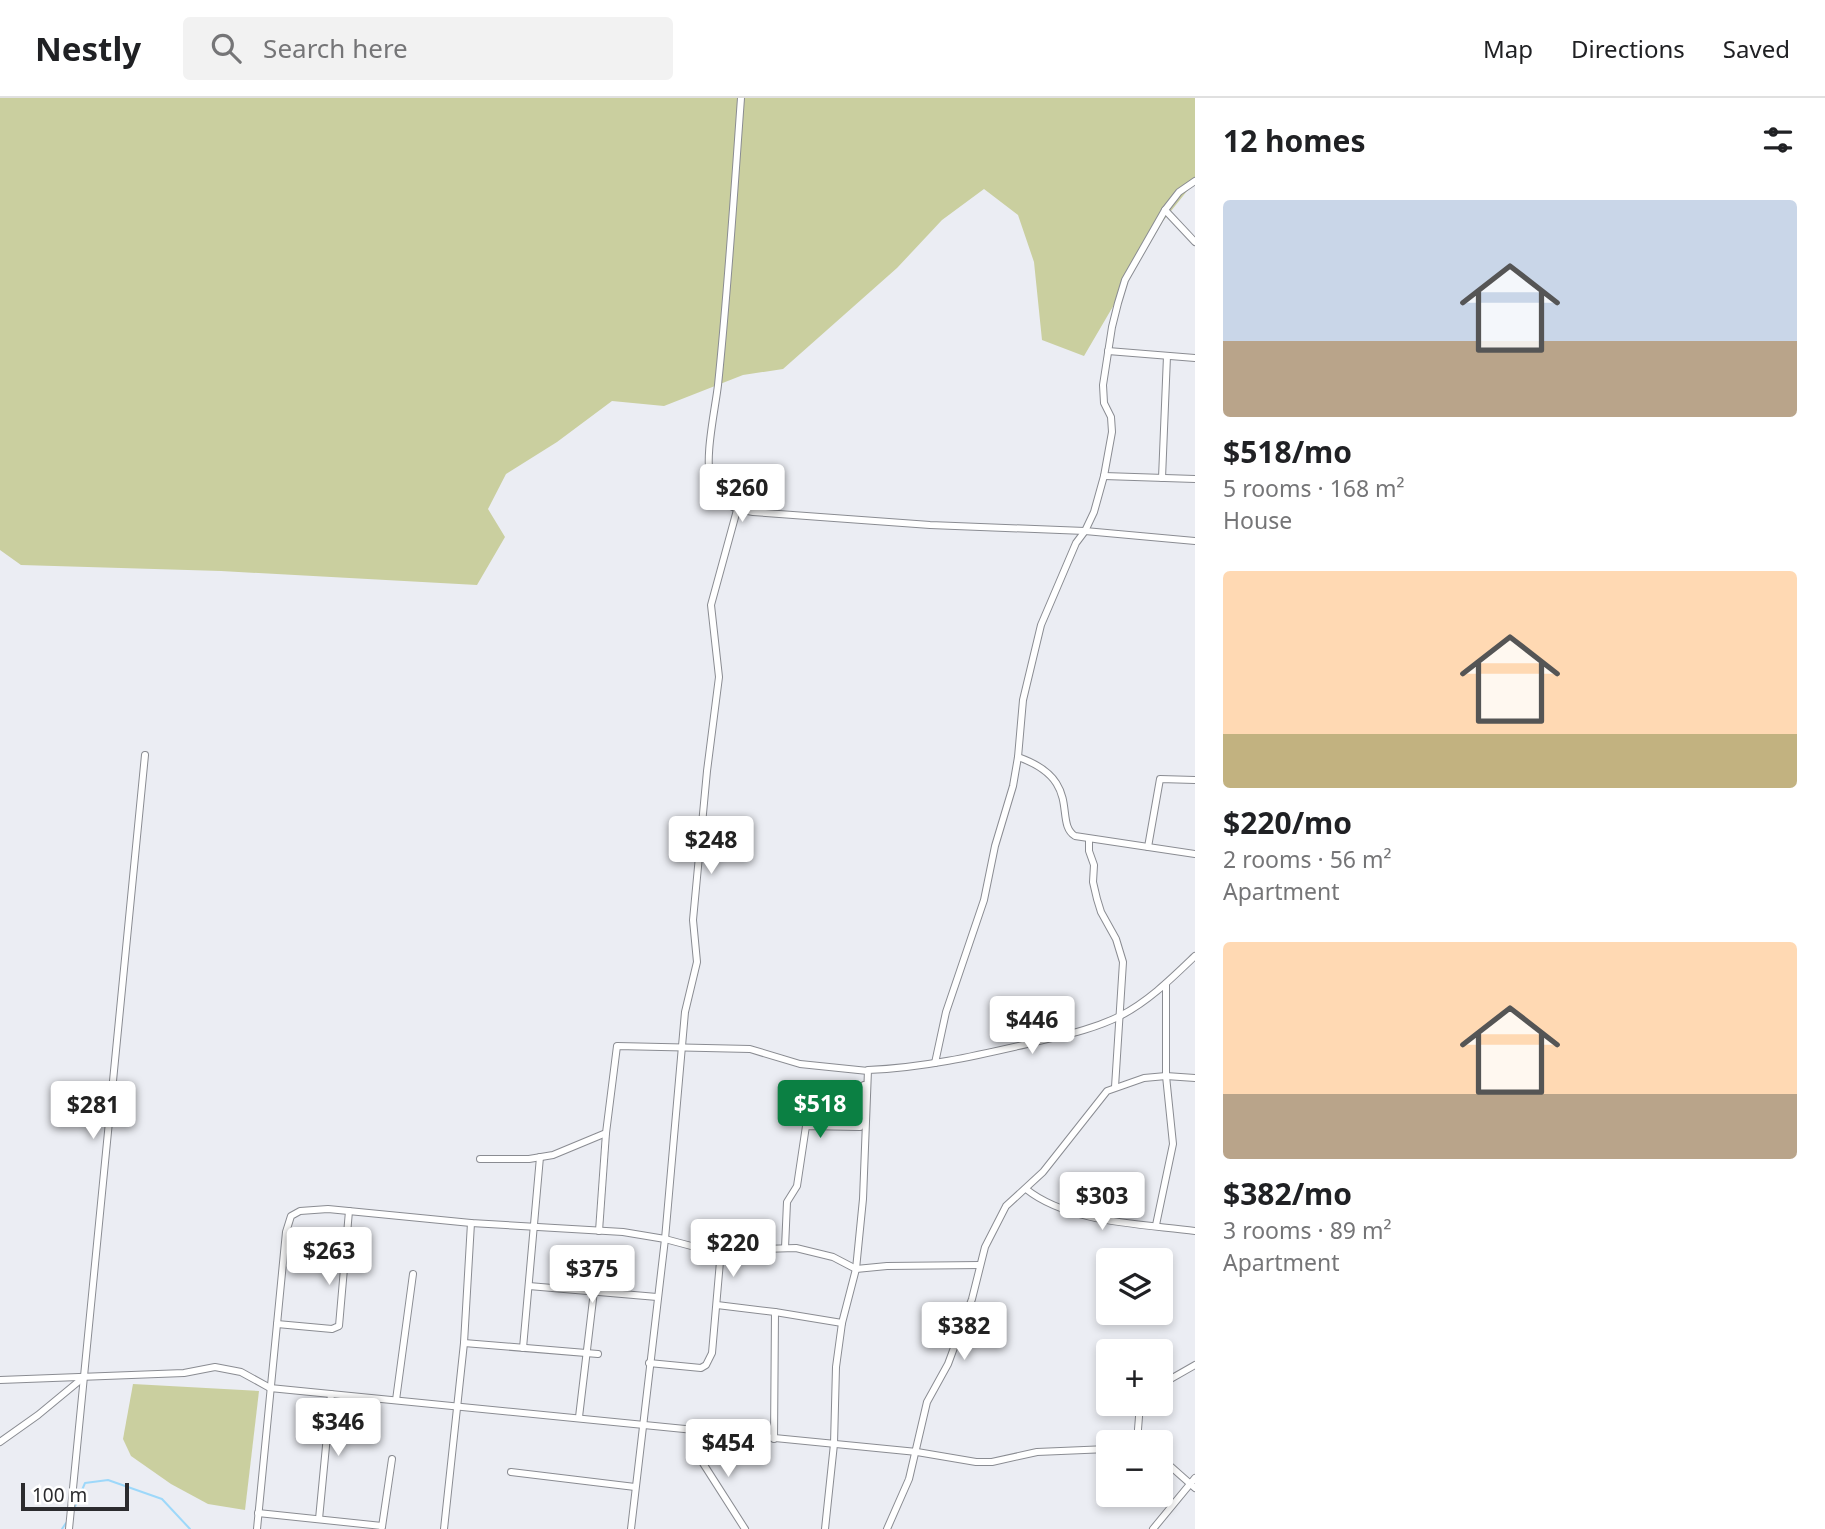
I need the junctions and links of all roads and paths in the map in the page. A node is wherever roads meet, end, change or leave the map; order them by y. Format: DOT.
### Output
graph roads {
  1 [pos="741,98"];
  2 [pos="1195,181"];
  3 [pos="1165,210"];
  4 [pos="1184,228"];
  5 [pos="1195,229"];
  6 [pos="1195,242"];
  7 [pos="1108,351"];
  8 [pos="1167,356"];
  9 [pos="1195,358"];
  10 [pos="1104,476"];
  11 [pos="1162,478"];
  12 [pos="1195,479"];
  13 [pos="737,510"];
  14 [pos="1085,531"];
  15 [pos="1195,541"];
  16 [pos="145,755"];
  17 [pos="1018,757"];
  18 [pos="1195,780"];
  19 [pos="1089,839"];
  20 [pos="1148,847"];
  21 [pos="1195,854"];
  22 [pos="1195,956"];
  23 [pos="1166,984"];
  24 [pos="1119,1016"];
  25 [pos="682,1048"];
  26 [pos="935,1063"];
  27 [pos="868,1070"];
  28 [pos="1166,1076"];
  29 [pos="1195,1078"];
  30 [pos="1115,1087"];
  31 [pos="606,1133"];
  32 [pos="540,1157"];
  33 [pos="480,1159"];
  34 [pos="1026,1189"];
  35 [pos="349,1211"];
  36 [pos="471,1223"];
  37 [pos="1156,1226"];
  38 [pos="534,1227"];
  39 [pos="599,1231"];
  40 [pos="1195,1231"];
  41 [pos="665,1239"];
  42 [pos="785,1248"];
  43 [pos="721,1250"];
  44 [pos="980,1265"];
  45 [pos="856,1269"];
  46 [pos="413,1274"];
  47 [pos="529,1286"];
  48 [pos="594,1291"];
  49 [pos="657,1297"];
  50 [pos="717,1305"];
  51 [pos="775,1312"];
  52 [pos="842,1323"];
  53 [pos="277,1324"];
  54 [pos="464,1343"];
  55 [pos="523,1348"];
  56 [pos="586,1353"];
  57 [pos="598,1354"];
  58 [pos="649,1363"];
  59 [pos="1195,1365"];
  60 [pos="84,1376"];
  61 [pos="1173,1378"];
  62 [pos="0,1380"];
  63 [pos="270,1388"];
  64 [pos="331,1394"];
  65 [pos="396,1400"];
  66 [pos="456,1406"];
  67 [pos="579,1418"];
  68 [pos="642,1426"];
  69 [pos="698,1431"];
  70 [pos="774,1439"];
  71 [pos="0,1442"];
  72 [pos="834,1444"];
  73 [pos="1096,1450"];
  74 [pos="917,1452"];
  75 [pos="392,1459"];
  76 [pos="1173,1468"];
  77 [pos="511,1472"];
  78 [pos="1195,1478"];
  79 [pos="1193,1486"];
  80 [pos="635,1487"];
  81 [pos="258,1513"];
  82 [pos="319,1519"];
  83 [pos="382,1527"];
  84 [pos="69,1529"];
  85 [pos="257,1529"];
  86 [pos="444,1529"];
  87 [pos="631,1529"];
  88 [pos="744,1529"];
  89 [pos="825,1529"];
  90 [pos="887,1529"];
  91 [pos="1153,1529"];
  1 -- 13 [label="street"];
  2 -- 3 [label="street"];
  3 -- 4 [label="street"];
  3 -- 7 [label="street"];
  4 -- 5 [label="street"];
  4 -- 6 [label="street"];
  7 -- 8 [label="street"];
  7 -- 10 [label="street"];
  8 -- 9 [label="street"];
  8 -- 11 [label="street"];
  10 -- 11 [label="street"];
  10 -- 14 [label="street"];
  11 -- 12 [label="street"];
  13 -- 14 [label="street"];
  13 -- 25 [label="street"];
  14 -- 15 [label="street"];
  14 -- 17 [label="street"];
  16 -- 60 [label="street"];
  17 -- 19 [label="street"];
  17 -- 26 [label="street"];
  18 -- 20 [label="street"];
  19 -- 20 [label="street"];
  19 -- 24 [label="street"];
  20 -- 21 [label="street"];
  22 -- 23 [label="street"];
  23 -- 24 [label="street"];
  23 -- 28 [label="street"];
  24 -- 26 [label="street"];
  24 -- 30 [label="street"];
  25 -- 27 [label="street"];
  25 -- 31 [label="street"];
  25 -- 41 [label="street"];
  26 -- 27 [label="street"];
  27 -- 42 [label="street"];
  27 -- 45 [label="street"];
  28 -- 29 [label="street"];
  28 -- 30 [label="street"];
  28 -- 37 [label="street"];
  30 -- 34 [label="street"];
  31 -- 32 [label="street"];
  31 -- 39 [label="street"];
  32 -- 33 [label="street"];
  32 -- 38 [label="street"];
  34 -- 37 [label="street"];
  34 -- 44 [label="street"];
  35 -- 36 [label="street"];
  35 -- 53 [label="street"];
  35 -- 53 [label="street"];
  36 -- 38 [label="street"];
  36 -- 54 [label="street"];
  37 -- 40 [label="street"];
  38 -- 39 [label="street"];
  38 -- 47 [label="street"];
  39 -- 41 [label="street"];
  41 -- 43 [label="street"];
  41 -- 49 [label="street"];
  42 -- 43 [label="street"];
  42 -- 45 [label="street"];
  43 -- 50 [label="street"];
  44 -- 45 [label="street"];
  44 -- 74 [label="street"];
  45 -- 52 [label="street"];
  46 -- 65 [label="street"];
  47 -- 48 [label="street"];
  47 -- 55 [label="street"];
  48 -- 49 [label="street"];
  48 -- 56 [label="street"];
  49 -- 58 [label="street"];
  50 -- 51 [label="street"];
  50 -- 58 [label="street"];
  51 -- 52 [label="street"];
  51 -- 70 [label="street"];
  52 -- 72 [label="street"];
  53 -- 63 [label="street"];
  54 -- 55 [label="street"];
  54 -- 66 [label="street"];
  55 -- 56 [label="street"];
  56 -- 57 [label="street"];
  56 -- 67 [label="street"];
  58 -- 68 [label="street"];
  59 -- 61 [label="street"];
  60 -- 62 [label="street"];
  60 -- 63 [label="street"];
  60 -- 71 [label="street"];
  60 -- 84 [label="street"];
  63 -- 64 [label="street"];
  63 -- 81 [label="street"];
  64 -- 65 [label="street"];
  64 -- 82 [label="street"];
  65 -- 66 [label="street"];
  66 -- 67 [label="street"];
  66 -- 86 [label="street"];
  67 -- 68 [label="street"];
  68 -- 69 [label="street"];
  68 -- 80 [label="street"];
  69 -- 70 [label="street"];
  69 -- 88 [label="street"];
  70 -- 72 [label="street"];
  72 -- 74 [label="street"];
  72 -- 89 [label="street"];
  73 -- 74 [label="street"];
  74 -- 90 [label="street"];
  75 -- 83 [label="street"];
  76 -- 79 [label="street"];
  77 -- 80 [label="street"];
  78 -- 79 [label="street"];
  79 -- 91 [label="street"];
  80 -- 87 [label="street"];
  81 -- 82 [label="street"];
  81 -- 85 [label="street"];
  82 -- 83 [label="street"];
}
